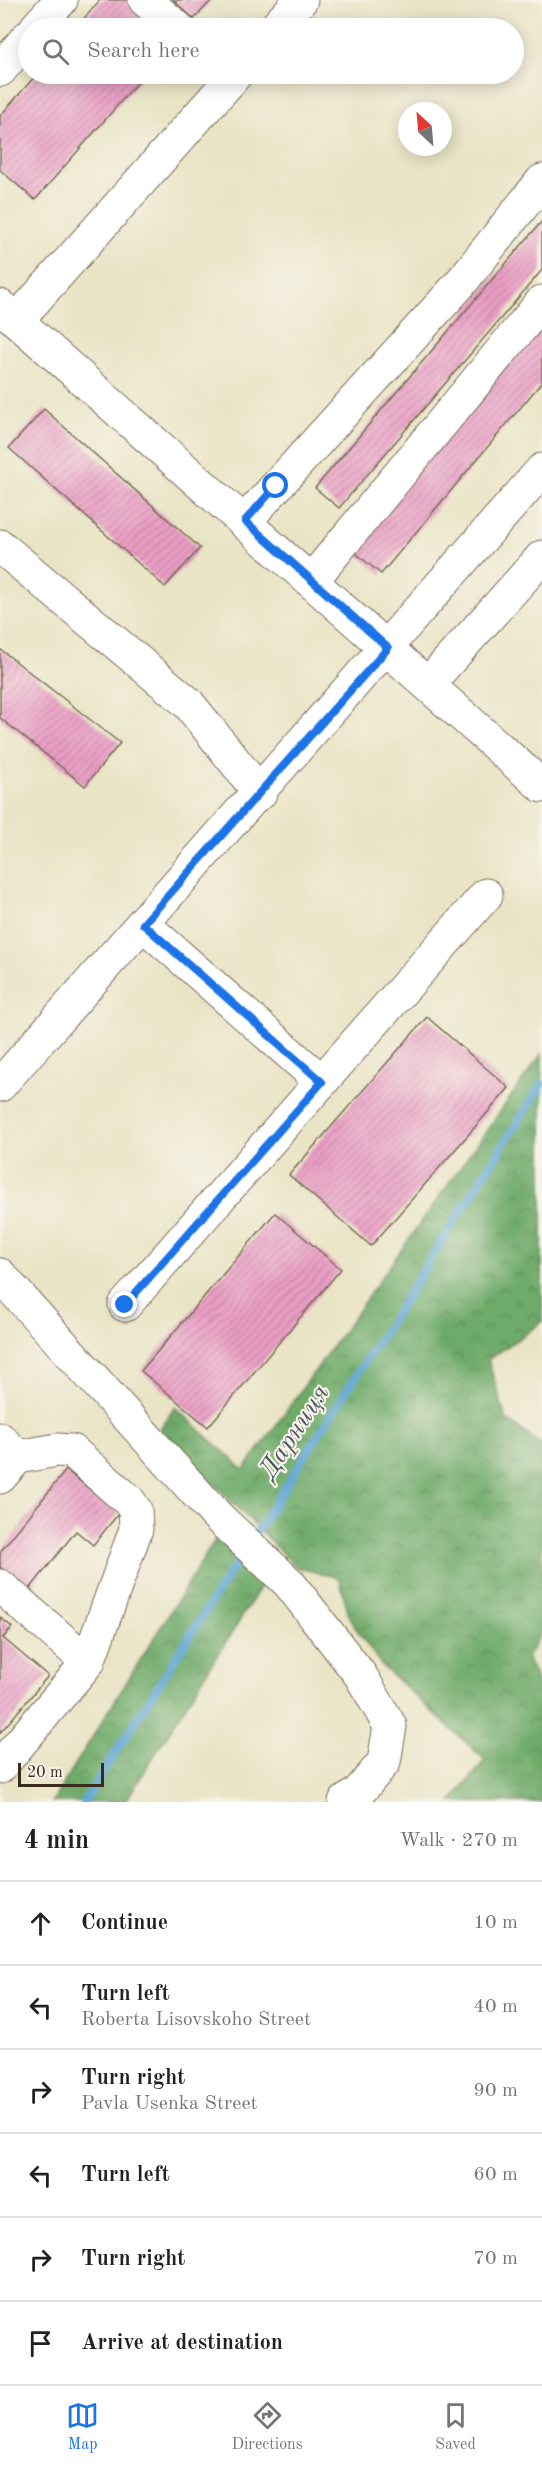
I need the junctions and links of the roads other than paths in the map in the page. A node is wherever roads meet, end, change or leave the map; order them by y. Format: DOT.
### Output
graph roads {
  1 [pos="60,0"];
  2 [pos="145,0"];
  3 [pos="301,0"];
  4 [pos="45,18"];
  5 [pos="166,18"];
  6 [pos="284,18"];
  7 [pos="18,49"];
  8 [pos="0,70"];
  9 [pos="224,84"];
  10 [pos="542,181"];
  11 [pos="542,302"];
  12 [pos="8,313"];
  13 [pos="542,470"];
  14 [pos="245,521"];
  15 [pos="0,546"];
  16 [pos="542,557"];
  17 [pos="312,580"];
  18 [pos="388,648"];
  19 [pos="428,684"];
  20 [pos="542,786"];
  21 [pos="260,793"];
  22 [pos="486,895"];
  23 [pos="143,924"];
  24 [pos="322,1082"];
  25 [pos="0,1085"];
  26 [pos="0,1275"];
  27 [pos="125,1305"];
  28 [pos="6,1458"];
  29 [pos="0,1586"];
  30 [pos="88,1662"];
  31 [pos="0,1767"];
  32 [pos="345,1802"];
  1 -- 4 [label="street"];
  2 -- 5 [label="street"];
  3 -- 6 [label="street"];
  7 -- 8 [label="street"];
  9 -- 12 [label="street"];
  10 -- 14 [label="street"];
  11 -- 17 [label="street"];
  12 -- 14 [label="street"];
  13 -- 18 [label="street"];
  14 -- 17 [label="street"];
  15 -- 21 [label="street"];
  16 -- 19 [label="street"];
  17 -- 18 [label="street"];
  18 -- 19 [label="street"];
  18 -- 21 [label="street"];
  19 -- 20 [label="street"];
  21 -- 23 [label="street"];
  22 -- 24 [label="street"];
  23 -- 24 [label="street"];
  23 -- 25 [label="street"];
  24 -- 27 [label="street"];
  26 -- 32 [label="street"];
  28 -- 30 [label="street"];
  29 -- 30 [label="street"];
  30 -- 31 [label="street"];
}
